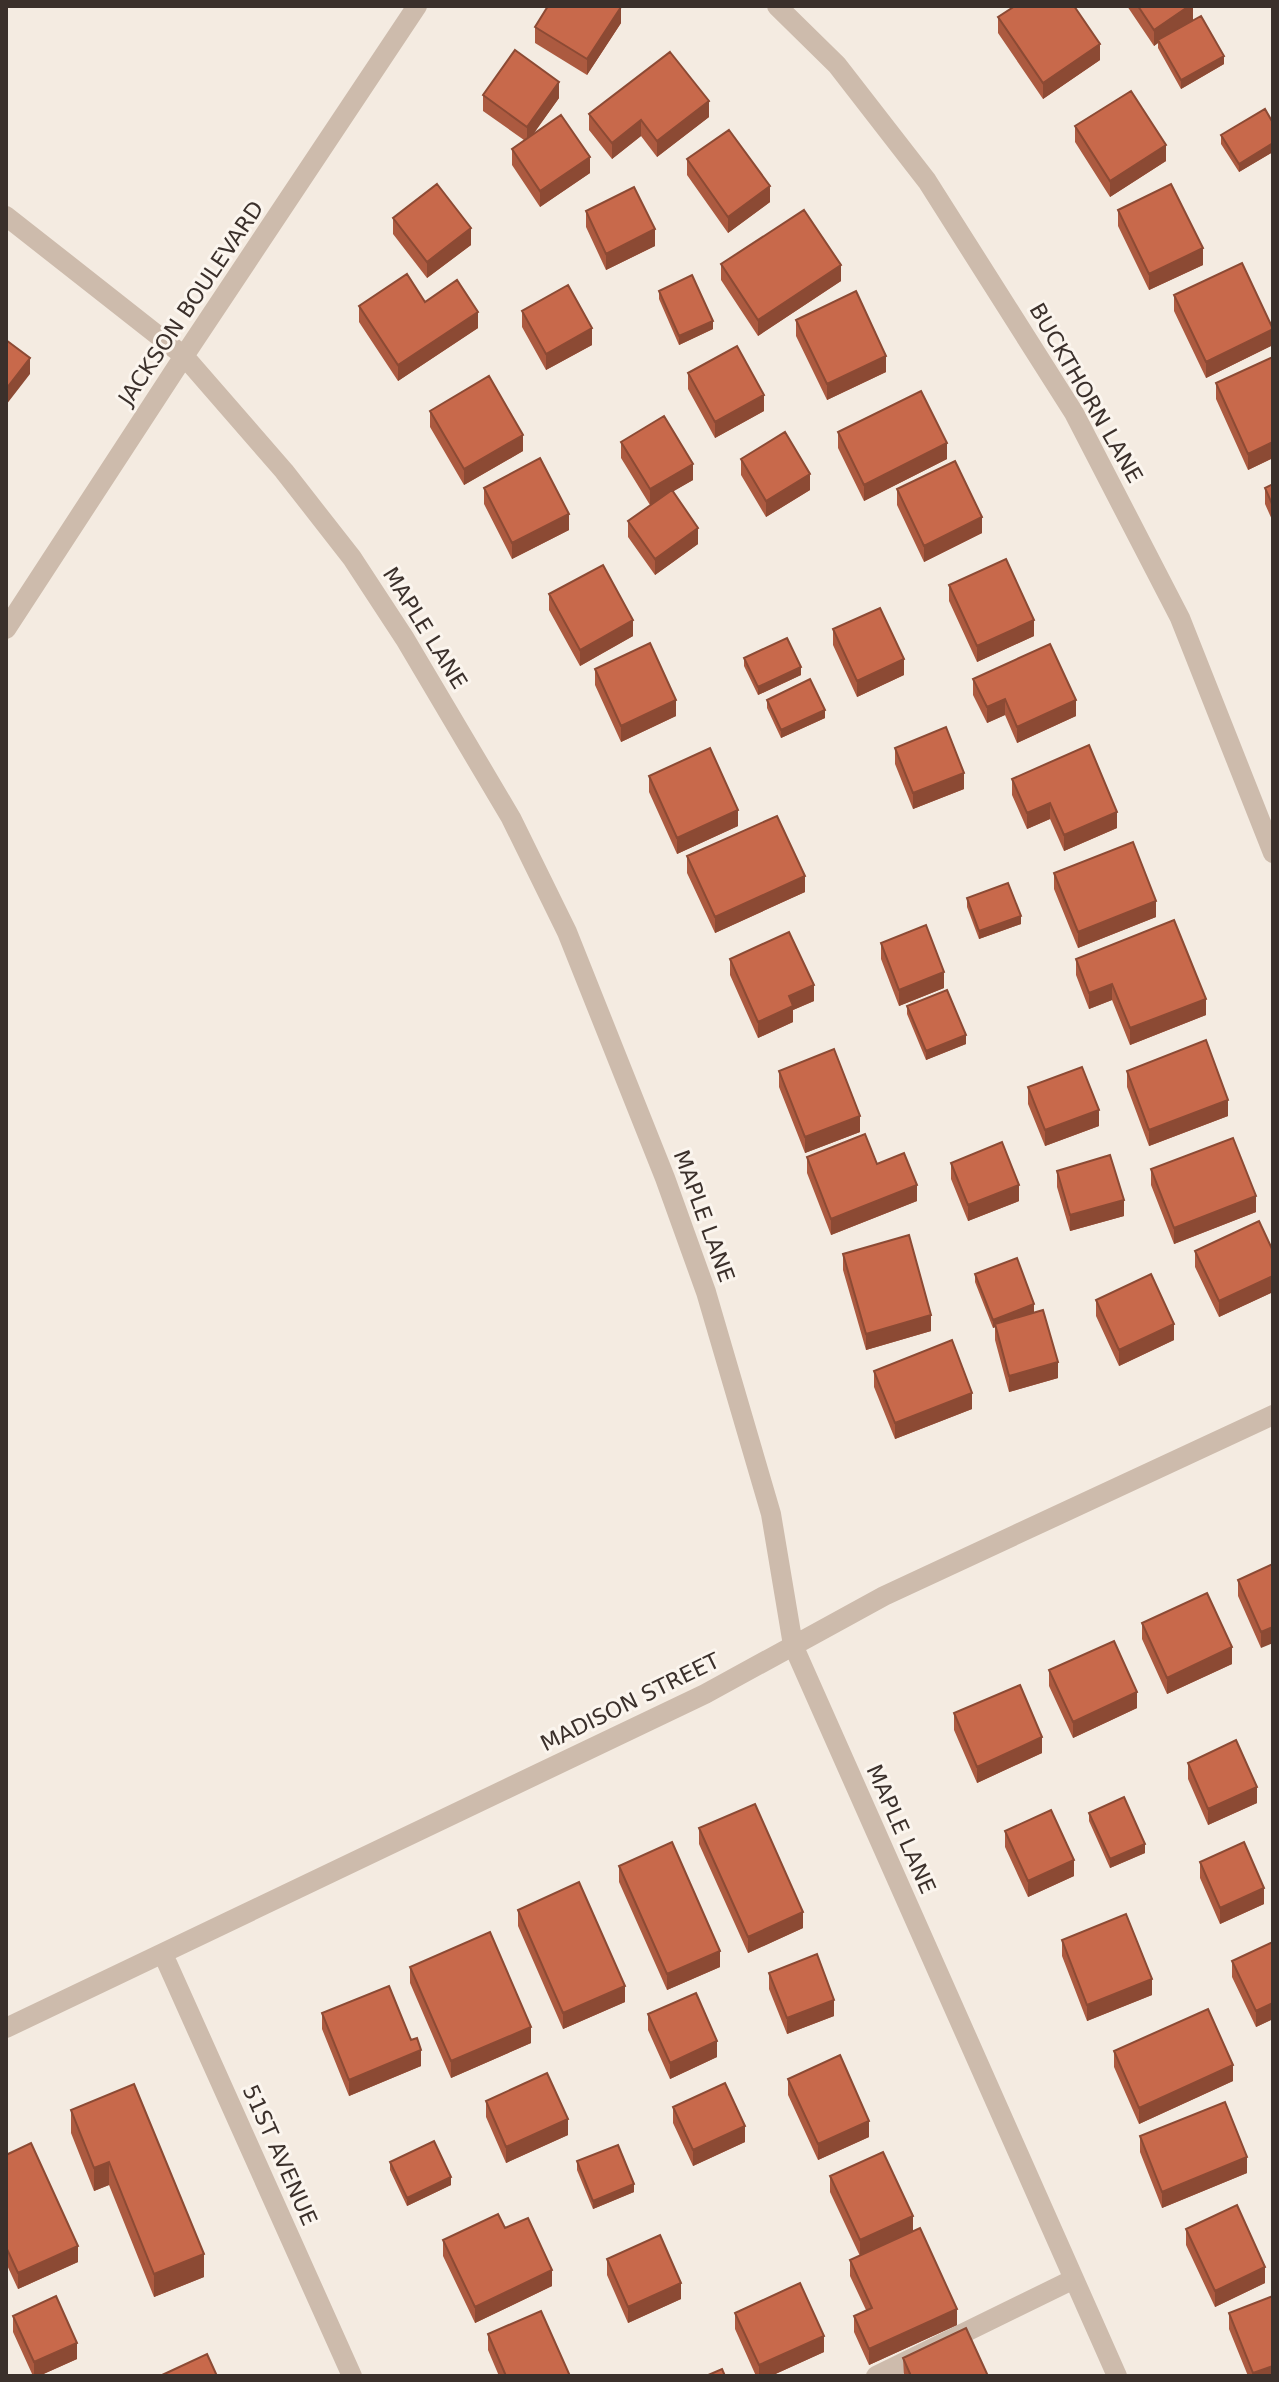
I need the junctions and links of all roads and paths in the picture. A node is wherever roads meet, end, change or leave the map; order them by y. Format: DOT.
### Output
graph roads {
  1 [pos="417,6"];
  2 [pos="777,6"];
  3 [pos="6,216"];
  4 [pos="184,356"];
  5 [pos="6,629"];
  6 [pos="1273,853"];
  7 [pos="1273,1415"];
  8 [pos="793,1645"];
  9 [pos="163,1954"];
  10 [pos="6,2028"];
  11 [pos="1074,2279"];
  12 [pos="352,2376"];
  13 [pos="876,2376"];
  14 [pos="1117,2376"];
  1 -- 4 [label="street, JACKSON BOULEVARD"];
  2 -- 6 [label="street, BUCKTHORN LANE"];
  3 -- 4 [label="street, MAPLE LANE"];
  4 -- 5 [label="street, JACKSON BOULEVARD"];
  4 -- 8 [label="street, MAPLE LANE"];
  7 -- 8 [label="street, MADISON STREET"];
  8 -- 9 [label="street, MADISON STREET"];
  8 -- 11 [label="street, MAPLE LANE"];
  9 -- 10 [label="street, MADISON STREET"];
  9 -- 12 [label="street, 51ST AVENUE"];
  11 -- 13 [label="street"];
  11 -- 14 [label="street, MAPLE LANE"];
}
